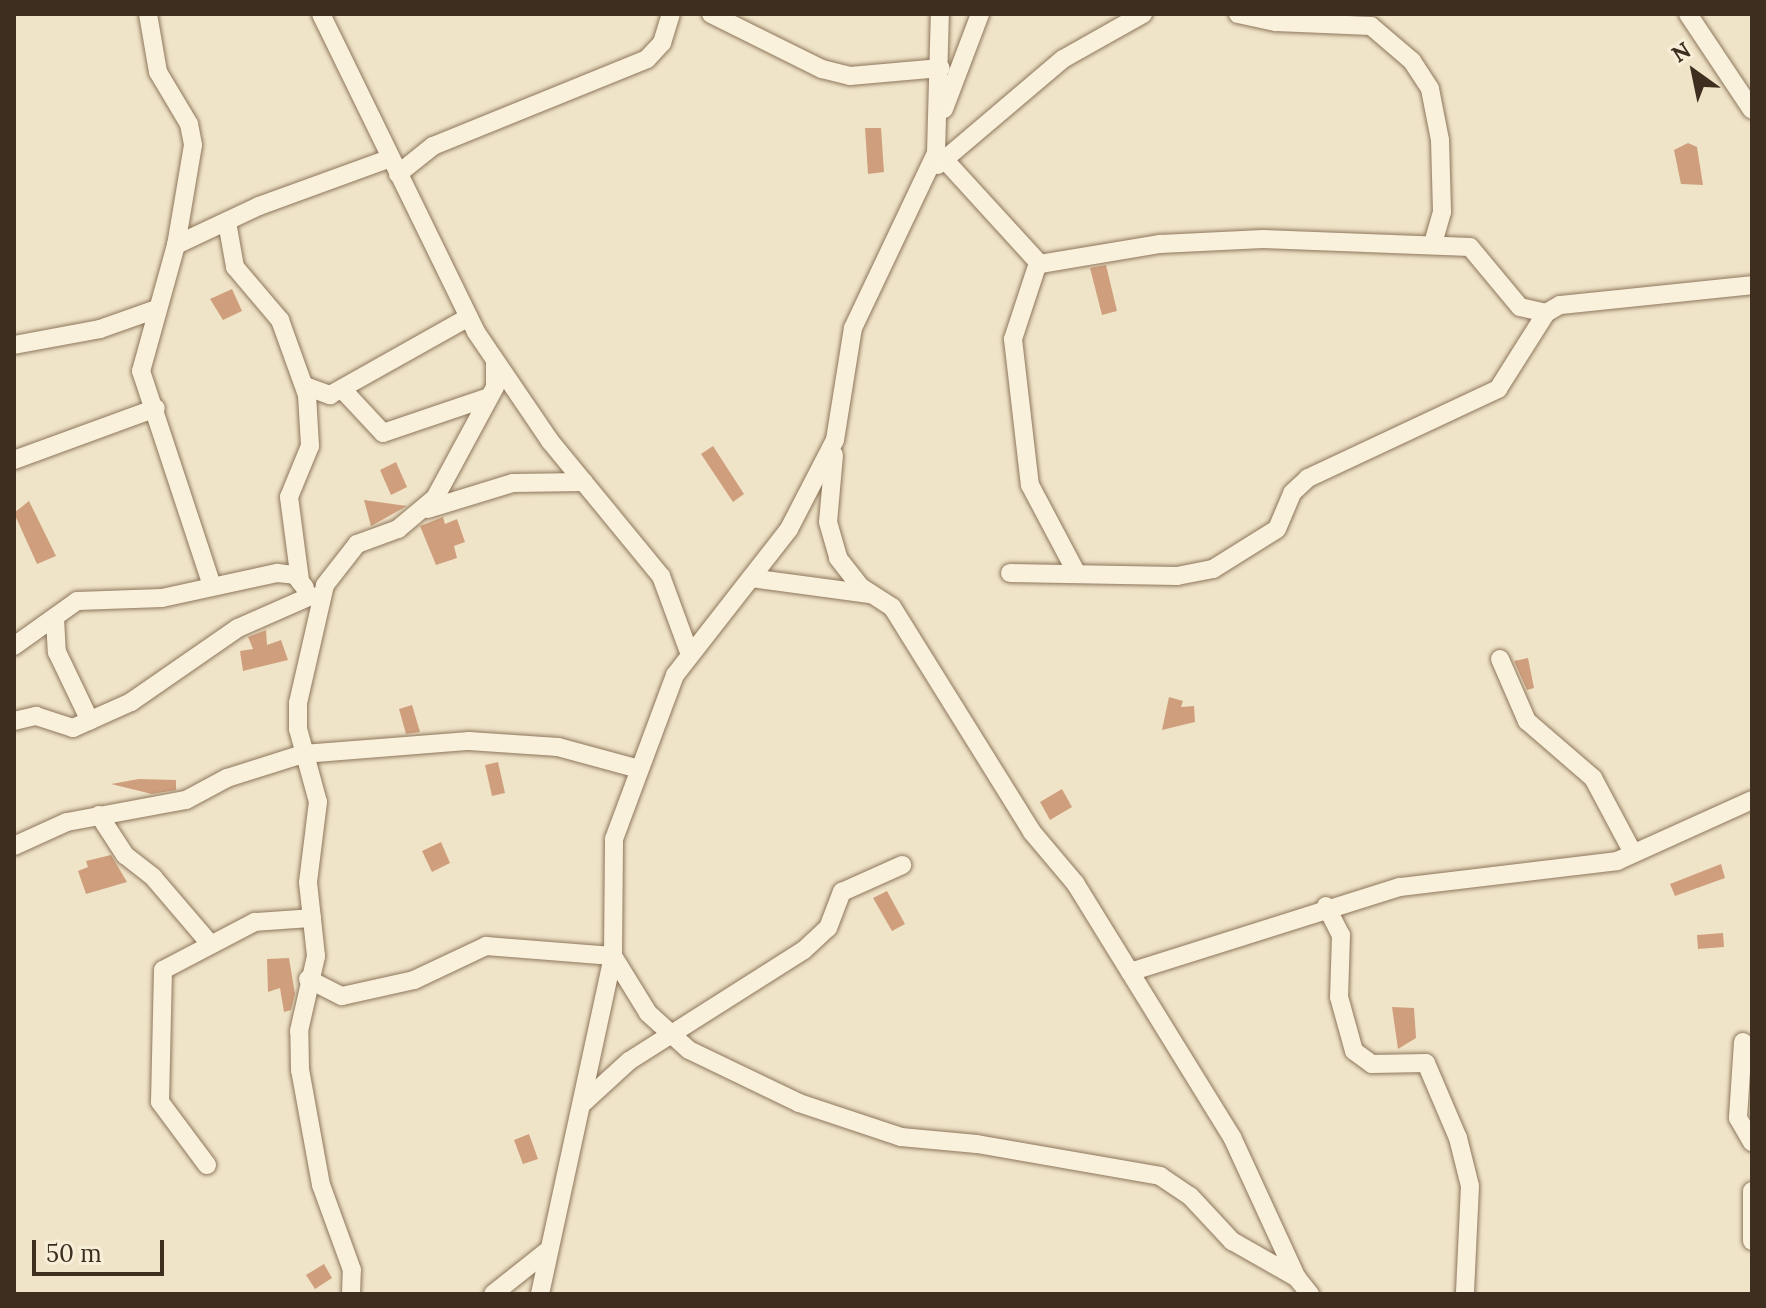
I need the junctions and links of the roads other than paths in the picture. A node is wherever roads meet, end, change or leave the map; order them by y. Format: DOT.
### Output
graph roads {
  1 [pos="148,14"];
  2 [pos="321,14"];
  3 [pos="671,14"];
  4 [pos="711,14"];
  5 [pos="940,14"];
  6 [pos="980,14"];
  7 [pos="1143,14"];
  8 [pos="1238,14"];
  9 [pos="1688,14"];
  10 [pos="941,68"];
  11 [pos="1752,110"];
  12 [pos="938,127"];
  13 [pos="944,159"];
  14 [pos="394,166"];
  15 [pos="926,175"];
  16 [pos="227,222"];
  17 [pos="1433,244"];
  18 [pos="176,245"];
  19 [pos="1038,263"];
  20 [pos="1752,285"];
  21 [pos="154,310"];
  22 [pos="1546,313"];
  23 [pos="469,317"];
  24 [pos="14,345"];
  25 [pos="495,361"];
  26 [pos="305,386"];
  27 [pos="342,389"];
  28 [pos="489,397"];
  29 [pos="156,408"];
  30 [pos="835,440"];
  31 [pos="14,460"];
  32 [pos="584,482"];
  33 [pos="421,512"];
  34 [pos="1076,572"];
  35 [pos="1010,573"];
  36 [pos="751,578"];
  37 [pos="211,583"];
  38 [pos="310,594"];
  39 [pos="877,595"];
  40 [pos="55,618"];
  41 [pos="14,646"];
  42 [pos="689,652"];
  43 [pos="1500,659"];
  44 [pos="14,721"];
  45 [pos="90,721"];
  46 [pos="303,754"];
  47 [pos="639,769"];
  48 [pos="1752,800"];
  49 [pos="99,815"];
  50 [pos="14,846"];
  51 [pos="1633,853"];
  52 [pos="902,865"];
  53 [pos="1326,906"];
  54 [pos="312,918"];
  55 [pos="211,945"];
  56 [pos="613,956"];
  57 [pos="1130,972"];
  58 [pos="308,979"];
  59 [pos="672,1035"];
  60 [pos="1743,1042"];
  61 [pos="649,1049"];
  62 [pos="689,1050"];
  63 [pos="581,1105"];
  64 [pos="1752,1142"];
  65 [pos="207,1165"];
  66 [pos="1752,1191"];
  67 [pos="1752,1241"];
  68 [pos="546,1252"];
  69 [pos="1297,1278"];
  70 [pos="351,1294"];
  71 [pos="493,1294"];
  72 [pos="540,1294"];
  73 [pos="1310,1294"];
  74 [pos="1465,1294"];
  1 -- 18 [label="street"];
  2 -- 14 [label="street"];
  3 -- 14 [label="street"];
  4 -- 10 [label="street"];
  5 -- 10 [label="street"];
  6 -- 12 [label="street"];
  7 -- 13 [label="street"];
  8 -- 17 [label="street"];
  9 -- 11 [label="street"];
  10 -- 12 [label="street"];
  12 -- 15 [label="street"];
  13 -- 15 [label="street"];
  13 -- 19 [label="street"];
  14 -- 16 [label="street"];
  14 -- 23 [label="street"];
  15 -- 30 [label="street"];
  16 -- 18 [label="street"];
  16 -- 26 [label="street"];
  17 -- 19 [label="street"];
  17 -- 22 [label="street"];
  18 -- 21 [label="street"];
  19 -- 34 [label="street"];
  20 -- 22 [label="street"];
  21 -- 24 [label="street"];
  21 -- 29 [label="street"];
  22 -- 34 [label="street"];
  23 -- 25 [label="street"];
  23 -- 27 [label="street"];
  25 -- 28 [label="street"];
  25 -- 32 [label="street"];
  26 -- 27 [label="street"];
  26 -- 38 [label="street"];
  27 -- 28 [label="street"];
  28 -- 33 [label="street"];
  29 -- 31 [label="street"];
  29 -- 37 [label="street"];
  30 -- 36 [label="street"];
  30 -- 39 [label="street"];
  32 -- 33 [label="street"];
  32 -- 42 [label="street"];
  33 -- 38 [label="street"];
  34 -- 35 [label="street"];
  36 -- 39 [label="street"];
  36 -- 42 [label="street"];
  37 -- 38 [label="street"];
  37 -- 40 [label="street"];
  38 -- 45 [label="street"];
  38 -- 46 [label="street"];
  39 -- 57 [label="street"];
  40 -- 41 [label="street"];
  40 -- 45 [label="street"];
  42 -- 47 [label="street"];
  43 -- 51 [label="street"];
  44 -- 45 [label="street"];
  46 -- 47 [label="street"];
  46 -- 49 [label="street"];
  46 -- 54 [label="street"];
  47 -- 56 [label="street"];
  48 -- 51 [label="street"];
  49 -- 50 [label="street"];
  49 -- 55 [label="street"];
  51 -- 53 [label="street"];
  52 -- 59 [label="street"];
  53 -- 57 [label="street"];
  53 -- 74 [label="street"];
  54 -- 55 [label="street"];
  54 -- 58 [label="street"];
  55 -- 65 [label="street"];
  56 -- 58 [label="street"];
  56 -- 59 [label="street"];
  56 -- 63 [label="street"];
  57 -- 69 [label="street"];
  58 -- 70 [label="street"];
  59 -- 61 [label="street"];
  59 -- 62 [label="street"];
  60 -- 64 [label="street"];
  61 -- 62 [label="street"];
  61 -- 63 [label="street"];
  62 -- 69 [label="street"];
  63 -- 68 [label="street"];
  66 -- 67 [label="street"];
  68 -- 71 [label="street"];
  68 -- 72 [label="street"];
  69 -- 73 [label="street"];
}
